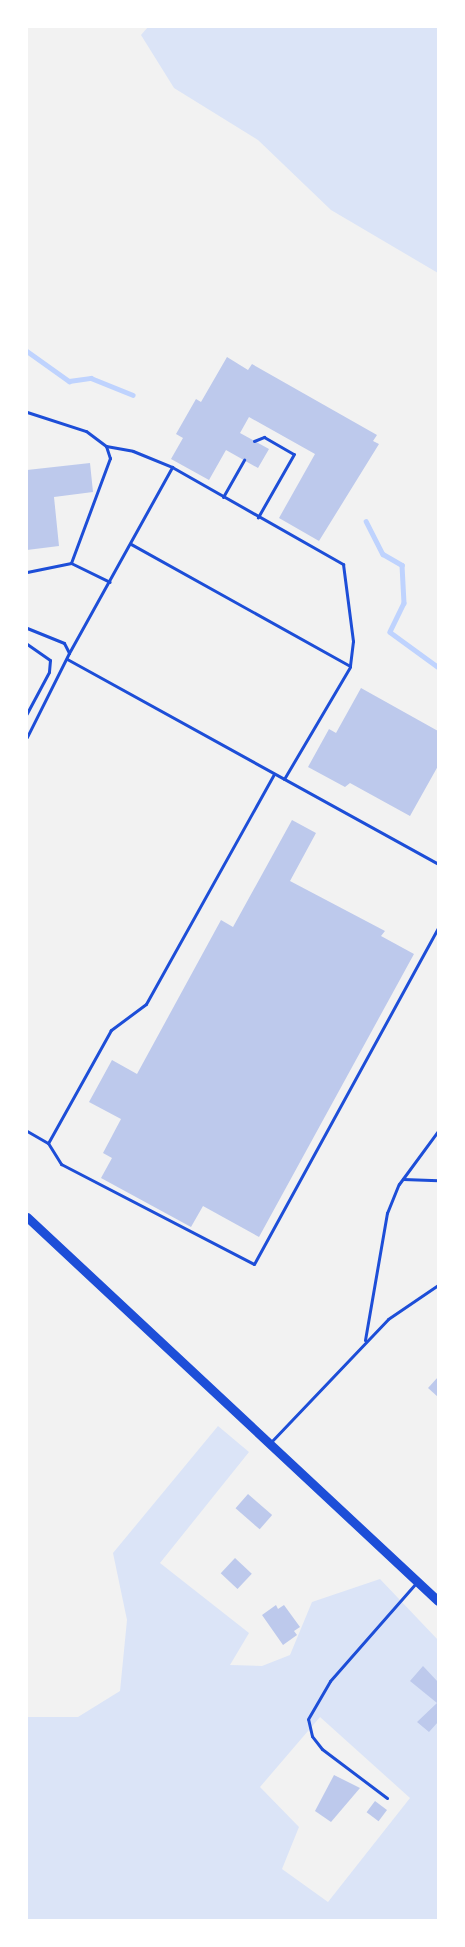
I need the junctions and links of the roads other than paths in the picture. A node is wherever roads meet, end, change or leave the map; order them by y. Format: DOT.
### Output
graph roads {
  1 [pos="27,412"];
  2 [pos="254,441"];
  3 [pos="106,446"];
  4 [pos="244,460"];
  5 [pos="172,467"];
  6 [pos="223,497"];
  7 [pos="258,517"];
  8 [pos="131,544"];
  9 [pos="71,563"];
  10 [pos="27,572"];
  11 [pos="110,582"];
  12 [pos="27,628"];
  13 [pos="27,644"];
  14 [pos="69,653"];
  15 [pos="66,659"];
  16 [pos="350,666"];
  17 [pos="28,710"];
  18 [pos="27,737"];
  19 [pos="274,774"];
  20 [pos="284,779"];
  21 [pos="438,864"];
  22 [pos="438,928"];
  23 [pos="27,1131"];
  24 [pos="438,1133"];
  25 [pos="48,1143"];
  26 [pos="438,1146"];
  27 [pos="403,1179"];
  28 [pos="438,1180"];
  29 [pos="27,1217"];
  30 [pos="438,1285"];
  31 [pos="365,1342"];
  32 [pos="268,1444"];
  33 [pos="417,1582"];
  34 [pos="438,1601"];
  35 [pos="387,1798"];
  1 -- 3 [label="lane"];
  2 -- 7 [label="lane"];
  3 -- 5 [label="lane"];
  3 -- 9 [label="lane"];
  4 -- 6 [label="lane"];
  5 -- 6 [label="lane"];
  5 -- 8 [label="lane"];
  6 -- 7 [label="lane"];
  7 -- 16 [label="lane"];
  8 -- 11 [label="lane"];
  8 -- 16 [label="lane"];
  9 -- 10 [label="lane"];
  9 -- 11 [label="lane"];
  11 -- 14 [label="lane"];
  12 -- 14 [label="lane"];
  13 -- 17 [label="lane"];
  14 -- 15 [label="lane"];
  15 -- 18 [label="lane"];
  15 -- 19 [label="lane"];
  16 -- 20 [label="lane"];
  19 -- 20 [label="lane"];
  19 -- 25 [label="lane"];
  20 -- 21 [label="lane"];
  22 -- 25 [label="lane"];
  23 -- 25 [label="lane"];
  24 -- 26 [label="lane"];
  24 -- 27 [label="lane"];
  27 -- 28 [label="lane"];
  27 -- 31 [label="lane"];
  29 -- 32 [label="main road"];
  30 -- 31 [label="lane"];
  31 -- 32 [label="lane"];
  32 -- 33 [label="main road"];
  33 -- 34 [label="main road"];
  33 -- 35 [label="lane"];
}
